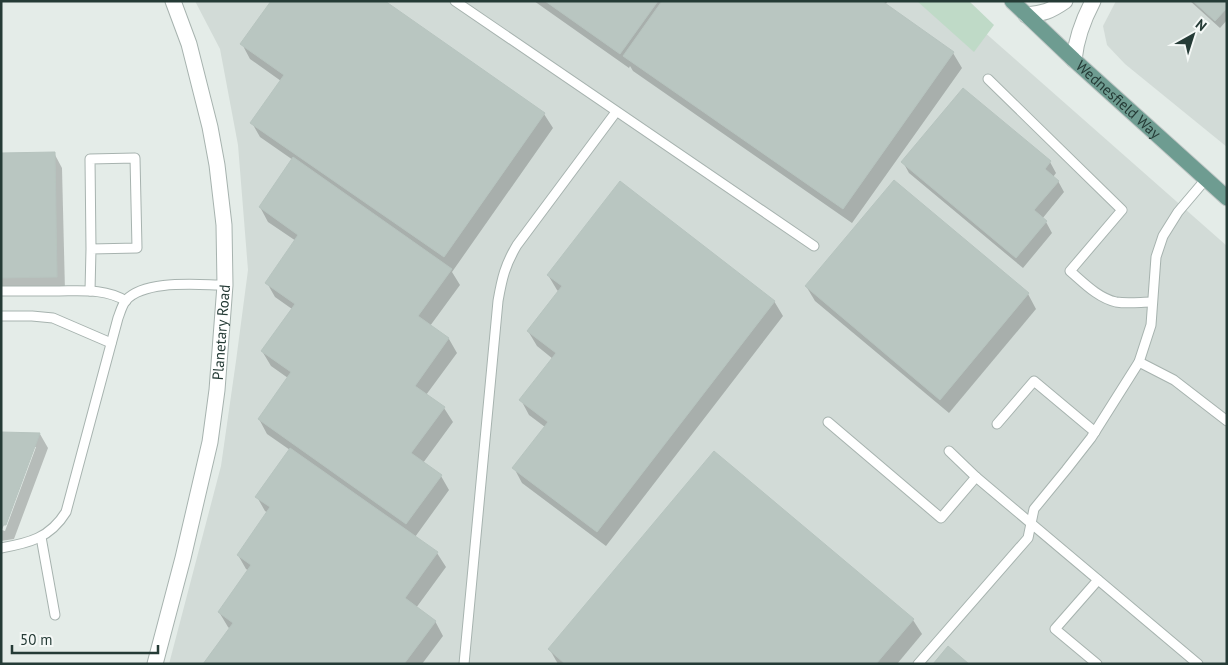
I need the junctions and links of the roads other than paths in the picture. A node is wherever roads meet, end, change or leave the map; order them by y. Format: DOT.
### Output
graph roads {
  1 [pos="173,1"];
  2 [pos="455,1"];
  3 [pos="1012,1"];
  4 [pos="1065,1"];
  5 [pos="1093,1"];
  6 [pos="1026,15"];
  7 [pos="1074,60"];
  8 [pos="988,79"];
  9 [pos="616,112"];
  10 [pos="1206,179"];
  11 [pos="1227,198"];
  12 [pos="814,246"];
  13 [pos="91,250"];
  14 [pos="225,285"];
  15 [pos="1,291"];
  16 [pos="90,291"];
  17 [pos="126,301"];
  18 [pos="1152,302"];
  19 [pos="1,316"];
  20 [pos="111,343"];
  21 [pos="1139,362"];
  22 [pos="828,422"];
  23 [pos="1227,422"];
  24 [pos="996,424"];
  25 [pos="1095,432"];
  26 [pos="949,451"];
  27 [pos="976,477"];
  28 [pos="1032,523"];
  29 [pos="41,537"];
  30 [pos="1,548"];
  31 [pos="1098,580"];
  32 [pos="54,615"];
  33 [pos="154,664"];
  34 [pos="464,664"];
  35 [pos="918,664"];
  36 [pos="1097,664"];
  37 [pos="1198,664"];
  1 -- 14 [label="street, Planetary Road"];
  2 -- 9 [label="lane"];
  3 -- 6 [label="main road, Wednesfield Way"];
  4 -- 6 [label="street"];
  5 -- 7 [label="street"];
  6 -- 7 [label="main road, Wednesfield Way"];
  7 -- 10 [label="main road, Wednesfield Way"];
  8 -- 18 [label="lane"];
  9 -- 12 [label="lane"];
  9 -- 34 [label="lane"];
  10 -- 11 [label="main road, Wednesfield Way"];
  10 -- 18 [label="lane"];
  13 -- 13 [label="lane"];
  13 -- 16 [label="lane"];
  14 -- 17 [label="lane"];
  14 -- 33 [label="street, Planetary Road"];
  15 -- 16 [label="lane"];
  16 -- 17 [label="lane"];
  17 -- 20 [label="lane"];
  18 -- 21 [label="lane"];
  19 -- 20 [label="lane"];
  20 -- 29 [label="lane"];
  21 -- 23 [label="lane"];
  21 -- 25 [label="lane"];
  22 -- 27 [label="lane"];
  24 -- 25 [label="lane"];
  25 -- 28 [label="lane"];
  26 -- 27 [label="lane"];
  27 -- 28 [label="lane"];
  28 -- 31 [label="lane"];
  28 -- 35 [label="lane"];
  29 -- 30 [label="lane"];
  29 -- 32 [label="lane"];
  31 -- 36 [label="lane"];
  31 -- 37 [label="lane"];
}
